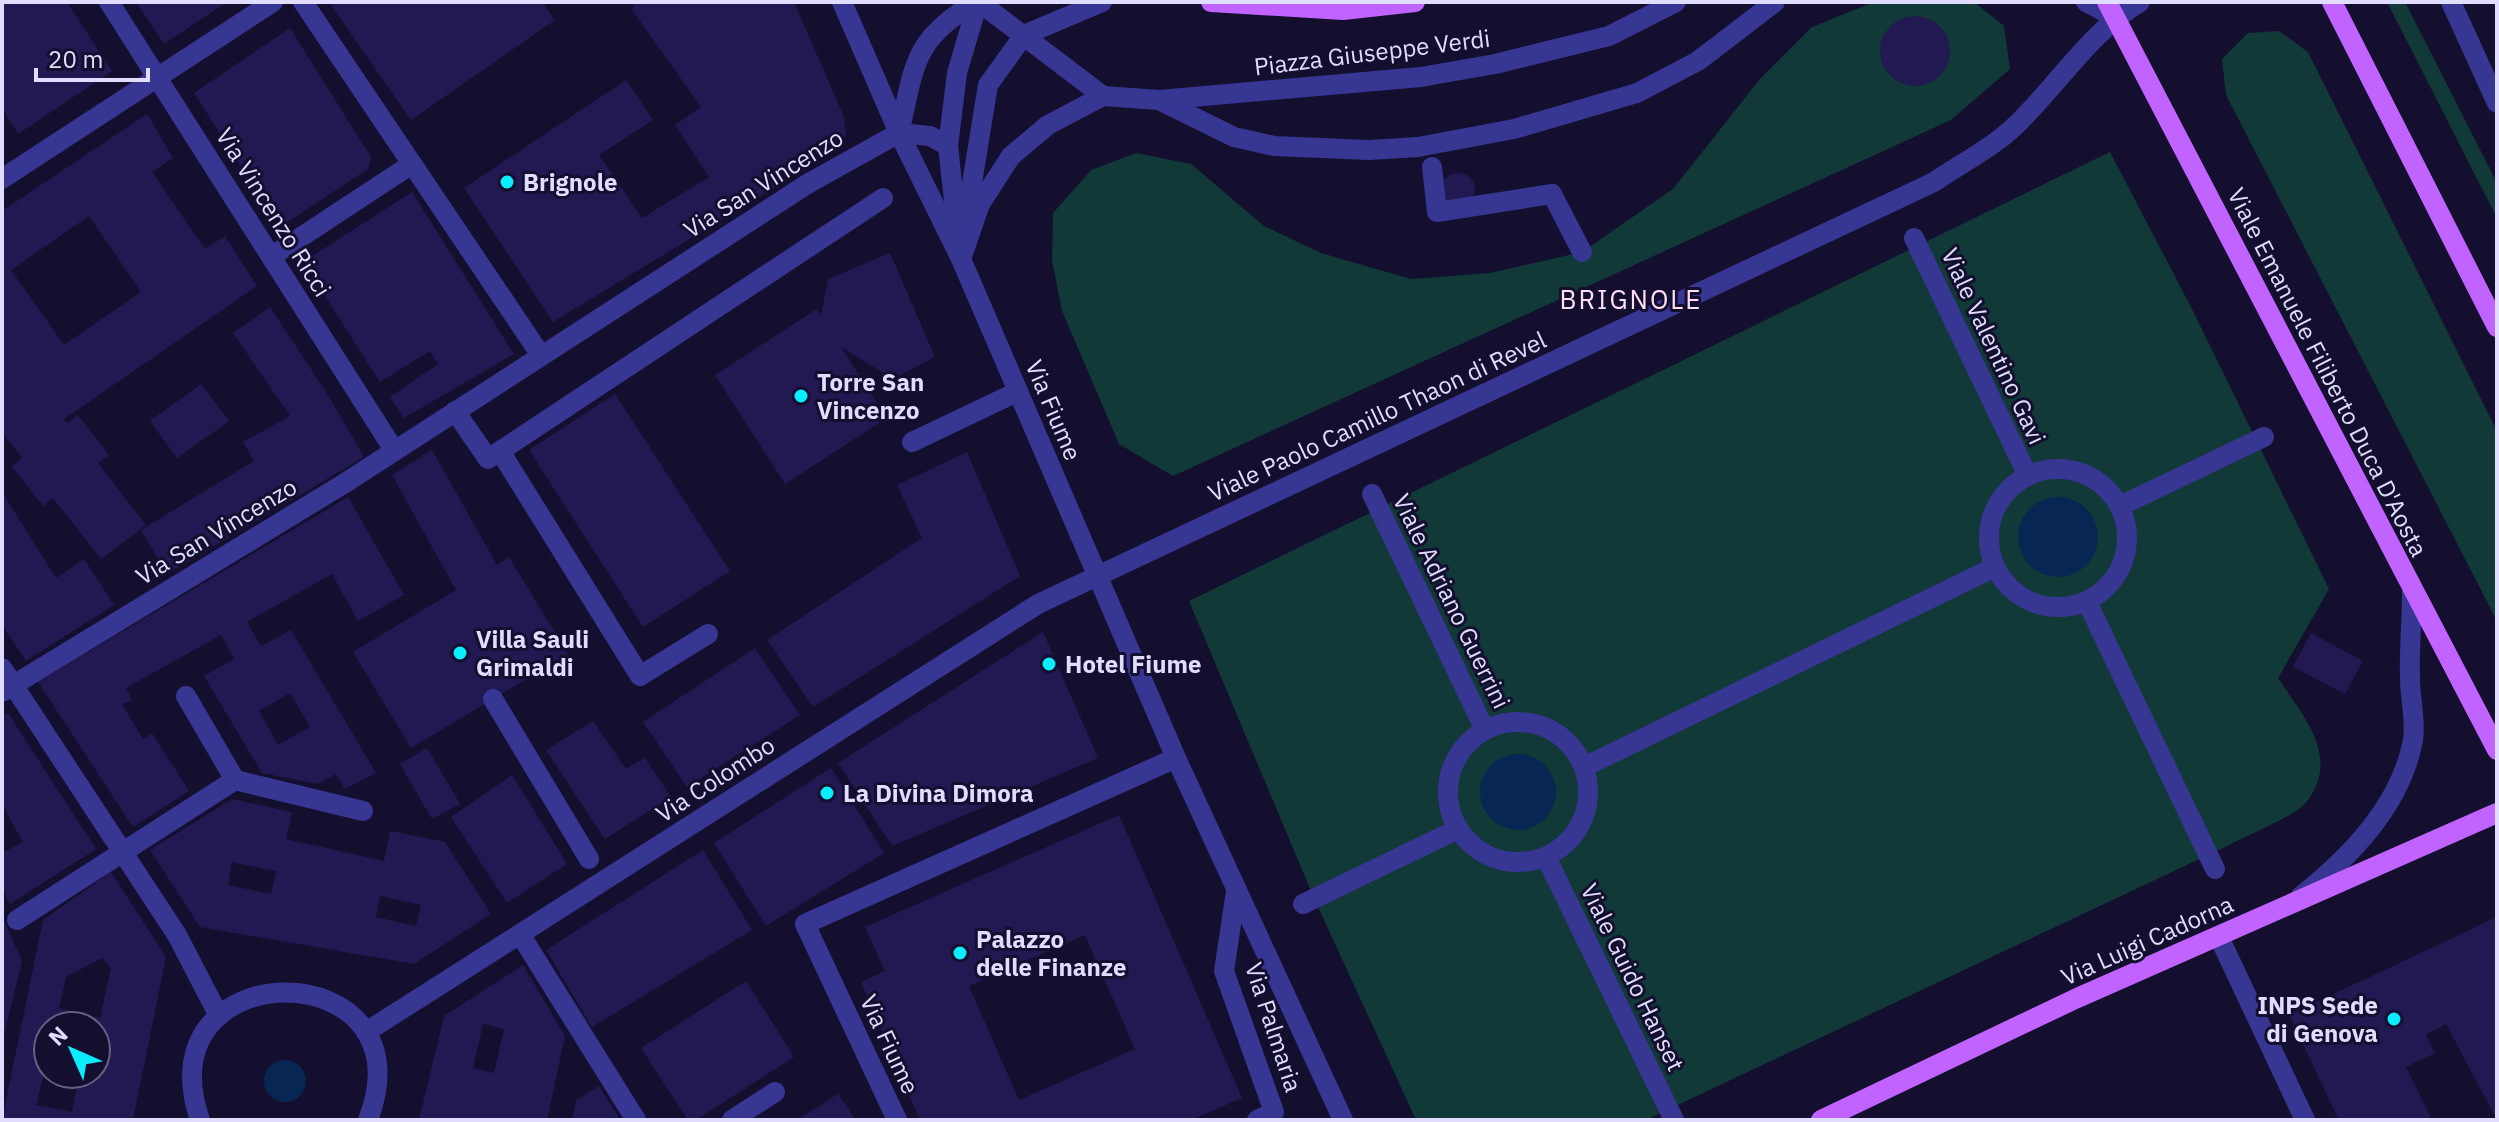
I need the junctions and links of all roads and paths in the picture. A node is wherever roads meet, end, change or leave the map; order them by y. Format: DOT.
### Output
graph roads {
  1 [pos="109,2"];
  2 [pos="273,2"];
  3 [pos="303,2"];
  4 [pos="842,2"];
  5 [pos="978,2"];
  6 [pos="1102,2"];
  7 [pos="1211,2"];
  8 [pos="1415,2"];
  9 [pos="1676,2"];
  10 [pos="1775,2"];
  11 [pos="2086,2"];
  12 [pos="2140,2"];
  13 [pos="2332,2"];
  14 [pos="2451,2"];
  15 [pos="2111,9"];
  16 [pos="1024,35"];
  17 [pos="157,77"];
  18 [pos="1103,96"];
  19 [pos="1159,100"];
  20 [pos="2497,103"];
  21 [pos="899,133"];
  22 [pos="948,146"];
  23 [pos="412,164"];
  24 [pos="1432,167"];
  25 [pos="2,179"];
  26 [pos="883,198"];
  27 [pos="1914,238"];
  28 [pos="1582,252"];
  29 [pos="272,256"];
  30 [pos="961,259"];
  31 [pos="2497,327"];
  32 [pos="540,354"];
  33 [pos="1017,392"];
  34 [pos="455,411"];
  35 [pos="2264,437"];
  36 [pos="912,442"];
  37 [pos="394,450"];
  38 [pos="500,451"];
  39 [pos="2028,476"];
  40 [pos="1372,494"];
  41 [pos="2120,506"];
  42 [pos="1995,567"];
  43 [pos="1096,576"];
  44 [pos="2412,592"];
  45 [pos="2087,602"];
  46 [pos="708,634"];
  47 [pos="5,682"];
  48 [pos="186,696"];
  49 [pos="493,699"];
  50 [pos="1485,730"];
  51 [pos="2497,750"];
  52 [pos="1176,758"];
  53 [pos="1584,767"];
  54 [pos="235,780"];
  55 [pos="363,811"];
  56 [pos="2497,813"];
  57 [pos="1458,829"];
  58 [pos="120,851"];
  59 [pos="1546,857"];
  60 [pos="589,859"];
  61 [pos="2215,869"];
  62 [pos="1236,891"];
  63 [pos="2294,902"];
  64 [pos="1303,904"];
  65 [pos="17,920"];
  66 [pos="520,934"];
  67 [pos="2219,937"];
  68 [pos="219,1016"];
  69 [pos="366,1032"];
  70 [pos="775,1092"];
  71 [pos="200,1120"];
  72 [pos="368,1120"];
  73 [pos="636,1120"];
  74 [pos="732,1120"];
  75 [pos="897,1120"];
  76 [pos="1257,1120"];
  77 [pos="1343,1120"];
  78 [pos="1674,1120"];
  79 [pos="1821,1120"];
  80 [pos="2305,1120"];
  1 -- 17 [label="street, Via Vincenzo Ricci"];
  2 -- 17 [label="street"];
  3 -- 23 [label="street"];
  4 -- 21 [label="street"];
  5 -- 16 [label="street"];
  5 -- 21 [label="street"];
  5 -- 22 [label="street"];
  6 -- 16 [label="street"];
  7 -- 8 [label="main road, Piazza Giuseppe Verdi"];
  9 -- 19 [label="street, Piazza Giuseppe Verdi"];
  10 -- 19 [label="street, Piazza Giuseppe Verdi"];
  11 -- 15 [label="street"];
  12 -- 15 [label="street, Viale Paolo Camillo Thaon di Revel"];
  13 -- 31 [label="main road"];
  14 -- 20 [label="street"];
  15 -- 43 [label="street, Viale Paolo Camillo Thaon di Revel"];
  15 -- 44 [label="main road, Viale Emanuele Filiberto Duca D'Aosta"];
  16 -- 18 [label="street"];
  16 -- 30 [label="street"];
  17 -- 25 [label="street"];
  17 -- 29 [label="street, Via Vincenzo Ricci"];
  18 -- 19 [label="street, Piazza Giuseppe Verdi"];
  18 -- 30 [label="street"];
  21 -- 22 [label="street"];
  21 -- 30 [label="street, Via Fiume"];
  21 -- 32 [label="street, Via San Vincenzo"];
  22 -- 30 [label="street"];
  23 -- 29 [label="street"];
  23 -- 32 [label="street"];
  24 -- 28 [label="street"];
  26 -- 38 [label="street"];
  27 -- 39 [label="street, Viale Valentino Gavi"];
  29 -- 37 [label="street, Via Vincenzo Ricci"];
  30 -- 33 [label="street, Via Fiume"];
  32 -- 34 [label="street, Via San Vincenzo"];
  33 -- 36 [label="street"];
  33 -- 43 [label="street, Via Fiume"];
  34 -- 37 [label="street, Via San Vincenzo"];
  34 -- 38 [label="street"];
  35 -- 41 [label="street"];
  37 -- 47 [label="street, Via San Vincenzo"];
  38 -- 46 [label="street"];
  39 -- 41 [label="street"];
  39 -- 42 [label="street"];
  40 -- 50 [label="street, Viale Adriano Guerrini"];
  41 -- 45 [label="street"];
  42 -- 45 [label="street"];
  42 -- 53 [label="street"];
  43 -- 52 [label="street, Via Fiume"];
  43 -- 66 [label="street, Via Colombo"];
  44 -- 51 [label="main road, Viale Emanuele Filiberto Duca D'Aosta"];
  44 -- 63 [label="street"];
  45 -- 61 [label="street"];
  47 -- 58 [label="street"];
  48 -- 54 [label="street"];
  49 -- 60 [label="street"];
  50 -- 53 [label="street"];
  50 -- 57 [label="street"];
  52 -- 62 [label="street, Via Fiume"];
  52 -- 75 [label="street, Via Fiume"];
  53 -- 59 [label="street"];
  54 -- 55 [label="street"];
  54 -- 58 [label="street"];
  56 -- 63 [label="main road, Via Luigi Cadorna"];
  57 -- 59 [label="street"];
  57 -- 64 [label="street"];
  58 -- 65 [label="street"];
  58 -- 68 [label="street"];
  59 -- 78 [label="street, Viale Guido Hanset"];
  62 -- 76 [label="street, Via Palmaria"];
  62 -- 77 [label="street, Via Fiume"];
  63 -- 67 [label="main road, Via Luigi Cadorna"];
  66 -- 69 [label="street, Via Colombo"];
  66 -- 73 [label="street"];
  67 -- 79 [label="main road, Via Luigi Cadorna"];
  67 -- 80 [label="street"];
  68 -- 69 [label="street"];
  68 -- 71 [label="street"];
  69 -- 72 [label="street"];
  70 -- 74 [label="street"];
}
